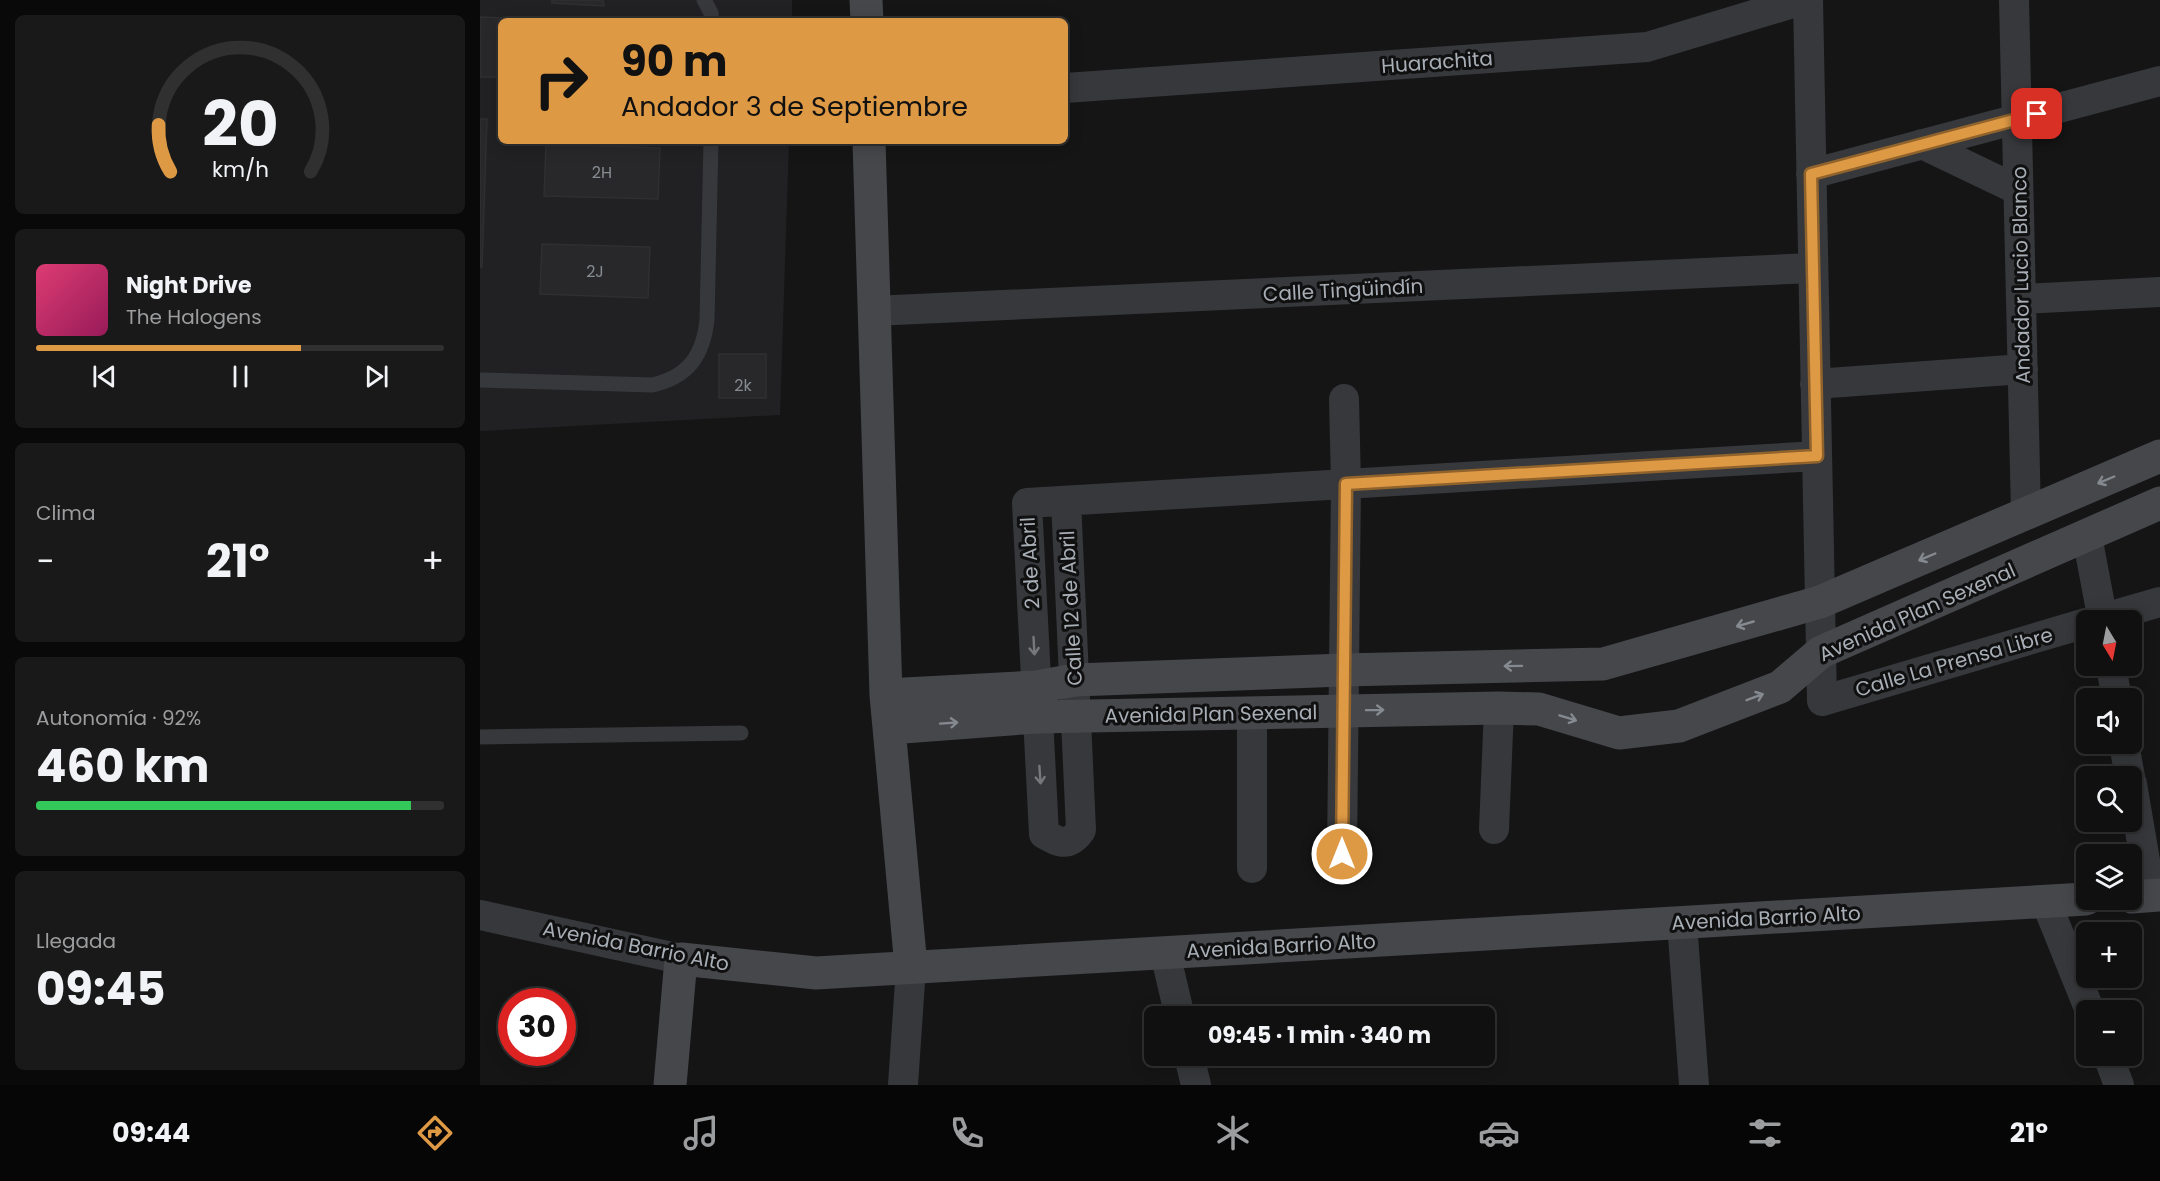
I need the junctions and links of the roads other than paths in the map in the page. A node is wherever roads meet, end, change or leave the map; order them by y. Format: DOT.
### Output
graph roads {
  1 [pos="704,0"];
  2 [pos="866,0"];
  3 [pos="1803,0"];
  4 [pos="1808,0"];
  5 [pos="2014,0"];
  6 [pos="712,18"];
  7 [pos="867,18"];
  8 [pos="2160,81"];
  9 [pos="1068,88"];
  10 [pos="2017,120"];
  11 [pos="711,144"];
  12 [pos="869,144"];
  13 [pos="1922,144"];
  14 [pos="1811,174"];
  15 [pos="2018,190"];
  16 [pos="1813,268"];
  17 [pos="2160,292"];
  18 [pos="2021,299"];
  19 [pos="873,311"];
  20 [pos="2023,369"];
  21 [pos="480,380"];
  22 [pos="1815,384"];
  23 [pos="1344,399"];
  24 [pos="1817,456"];
  25 [pos="2160,456"];
  26 [pos="1346,484"];
  27 [pos="1066,501"];
  28 [pos="2160,503"];
  29 [pos="2026,514"];
  30 [pos="2087,536"];
  31 [pos="1820,602"];
  32 [pos="2160,602"];
  33 [pos="2095,610"];
  34 [pos="2133,610"];
  35 [pos="2076,627"];
  36 [pos="1821,652"];
  37 [pos="1343,670"];
  38 [pos="1075,680"];
  39 [pos="886,695"];
  40 [pos="1036,702"];
  41 [pos="1499,708"];
  42 [pos="1342,711"];
  43 [pos="1252,713"];
  44 [pos="1077,716"];
  45 [pos="891,728"];
  46 [pos="741,733"];
  47 [pos="480,737"];
  48 [pos="1494,830"];
  49 [pos="2140,832"];
  50 [pos="1044,834"];
  51 [pos="1342,854"];
  52 [pos="1252,868"];
  53 [pos="2076,900"];
  54 [pos="2046,902"];
  55 [pos="2151,902"];
  56 [pos="480,915"];
  57 [pos="1682,923"];
  58 [pos="1165,953"];
  59 [pos="681,958"];
  60 [pos="911,967"];
  61 [pos="2086,1000"];
  62 [pos="1177,1006"];
  63 [pos="1191,1066"];
  64 [pos="2112,1066"];
  65 [pos="670,1085"];
  66 [pos="903,1085"];
  67 [pos="1196,1085"];
  68 [pos="1694,1085"];
  69 [pos="2119,1085"];
  1 -- 6 [label="lane"];
  2 -- 7 [label="street"];
  3 -- 9 [label="street, Huarachita"];
  4 -- 14 [label="street"];
  5 -- 10 [label="street, Andador Lucio Blanco"];
  8 -- 10 [label="street"];
  10 -- 13 [label="street"];
  10 -- 15 [label="street, Andador Lucio Blanco"];
  11 -- 21 [label="lane"];
  12 -- 19 [label="street"];
  13 -- 14 [label="street"];
  13 -- 15 [label="street"];
  14 -- 16 [label="street"];
  15 -- 18 [label="street, Andador Lucio Blanco"];
  16 -- 19 [label="street, Calle Tingüindín"];
  16 -- 22 [label="street"];
  17 -- 18 [label="street"];
  18 -- 20 [label="street, Andador Lucio Blanco"];
  19 -- 39 [label="street"];
  20 -- 22 [label="street"];
  20 -- 29 [label="street, Andador Lucio Blanco"];
  22 -- 24 [label="street"];
  23 -- 26 [label="street"];
  24 -- 26 [label="street, 2 de Abril"];
  24 -- 31 [label="street"];
  25 -- 29 [label="street, Avenida Plan Sexenal, one-way"];
  26 -- 27 [label="street, 2 de Abril"];
  26 -- 37 [label="street"];
  27 -- 38 [label="street, Calle 12 de Abril"];
  27 -- 40 [label="street, 2 de Abril, one-way"];
  28 -- 30 [label="street, Avenida Plan Sexenal"];
  29 -- 31 [label="street, Avenida Plan Sexenal, one-way"];
  30 -- 33 [label="street"];
  30 -- 36 [label="street, Avenida Plan Sexenal"];
  31 -- 36 [label="street"];
  31 -- 37 [label="street, Avenida Plan Sexenal, one-way"];
  32 -- 34 [label="street, Calle La Prensa Libre"];
  35 -- 36 [label="street, Calle La Prensa Libre"];
  41 -- 36 [label="street, Avenida Plan Sexenal, one-way"];
  37 -- 38 [label="street, Avenida Plan Sexenal"];
  37 -- 42 [label="street"];
  38 -- 40 [label="street, Avenida Plan Sexenal"];
  38 -- 44 [label="street, Calle 12 de Abril"];
  39 -- 40 [label="street, Avenida Plan Sexenal"];
  39 -- 45 [label="street"];
  40 -- 44 [label="street, Avenida Plan Sexenal"];
  45 -- 40 [label="street, Avenida Plan Sexenal, one-way"];
  40 -- 50 [label="street, 2 de Abril, one-way"];
  42 -- 41 [label="street, Avenida Plan Sexenal, one-way"];
  41 -- 48 [label="street"];
  42 -- 43 [label="street, Avenida Plan Sexenal"];
  42 -- 51 [label="street"];
  43 -- 44 [label="street, Avenida Plan Sexenal"];
  43 -- 52 [label="street"];
  44 -- 50 [label="street, Calle 12 de Abril"];
  45 -- 60 [label="street"];
  46 -- 47 [label="lane"];
  49 -- 55 [label="street"];
  53 -- 54 [label="street, Avenida Barrio Alto"];
  54 -- 57 [label="street, Avenida Barrio Alto"];
  54 -- 61 [label="street"];
  56 -- 59 [label="street, Avenida Barrio Alto"];
  57 -- 58 [label="street, Avenida Barrio Alto"];
  57 -- 68 [label="street"];
  58 -- 60 [label="street, Avenida Barrio Alto"];
  58 -- 62 [label="street"];
  59 -- 60 [label="street, Avenida Barrio Alto"];
  59 -- 65 [label="street"];
  60 -- 66 [label="street"];
  63 -- 67 [label="street"];
  64 -- 69 [label="street"];
}
